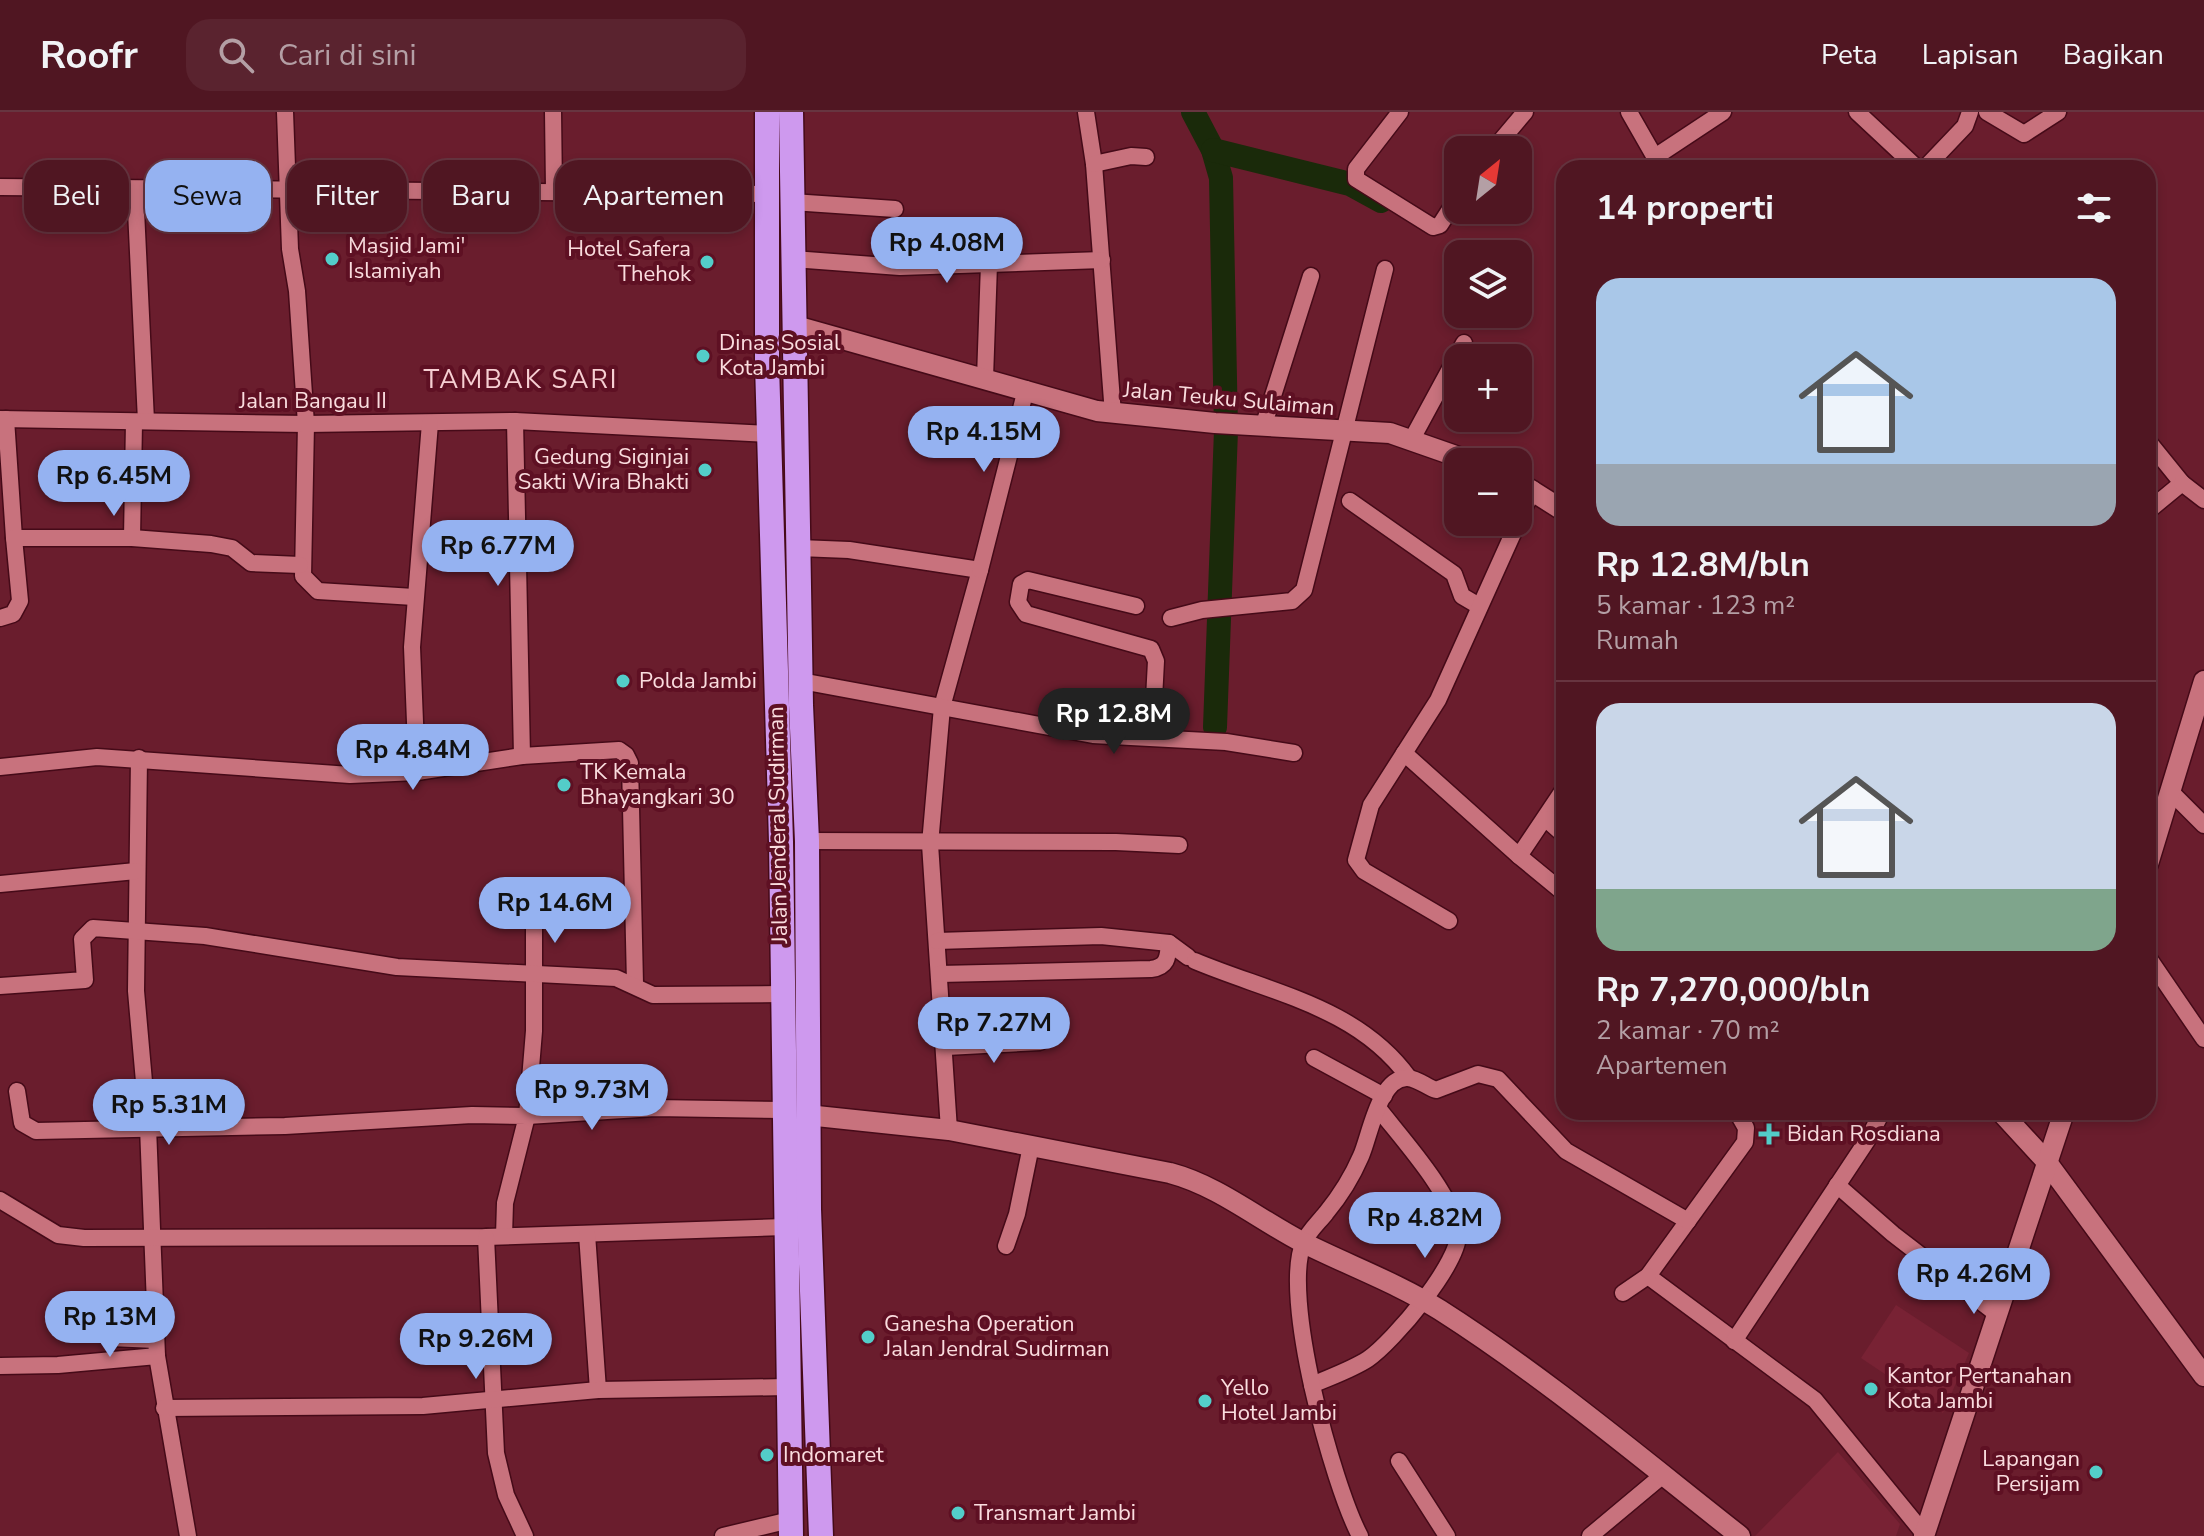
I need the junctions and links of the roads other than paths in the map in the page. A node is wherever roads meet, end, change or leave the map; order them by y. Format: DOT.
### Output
graph roads {
  1 [pos="285,112"];
  2 [pos="553,112"];
  3 [pos="767,112"];
  4 [pos="791,112"];
  5 [pos="1086,112"];
  6 [pos="1400,112"];
  7 [pos="1525,112"];
  8 [pos="1629,112"];
  9 [pos="1723,112"];
  10 [pos="1857,112"];
  11 [pos="1970,112"];
  12 [pos="1987,112"];
  13 [pos="2058,112"];
  14 [pos="1505,136"];
  15 [pos="1146,157"];
  16 [pos="1657,160"];
  17 [pos="1661,160"];
  18 [pos="1908,160"];
  19 [pos="1933,160"];
  20 [pos="287,163"];
  21 [pos="1094,164"];
  22 [pos="0,187"];
  23 [pos="135,189"];
  24 [pos="287,189"];
  25 [pos="407,189"];
  26 [pos="554,190"];
  27 [pos="766,194"];
  28 [pos="792,202"];
  29 [pos="895,209"];
  30 [pos="1444,219"];
  31 [pos="291,232"];
  32 [pos="793,259"];
  33 [pos="1102,260"];
  34 [pos="989,264"];
  35 [pos="1385,269"];
  36 [pos="1311,276"];
  37 [pos="796,326"];
  38 [pos="1464,343"];
  39 [pos="985,378"];
  40 [pos="1026,389"];
  41 [pos="1113,414"];
  42 [pos="3,419"];
  43 [pos="515,421"];
  44 [pos="140,422"];
  45 [pos="430,423"];
  46 [pos="306,424"];
  47 [pos="1264,424"];
  48 [pos="1343,432"];
  49 [pos="769,434"];
  50 [pos="1412,439"];
  51 [pos="1444,451"];
  52 [pos="2156,451"];
  53 [pos="2182,483"];
  54 [pos="1532,490"];
  55 [pos="2204,500"];
  56 [pos="1350,501"];
  57 [pos="2156,504"];
  58 [pos="798,506"];
  59 [pos="1556,506"];
  60 [pos="771,507"];
  61 [pos="1506,536"];
  62 [pos="14,538"];
  63 [pos="132,538"];
  64 [pos="799,548"];
  65 [pos="300,565"];
  66 [pos="980,570"];
  67 [pos="414,597"];
  68 [pos="1136,606"];
  69 [pos="1479,606"];
  70 [pos="0,618"];
  71 [pos="1171,618"];
  72 [pos="2204,681"];
  73 [pos="801,693"];
  74 [pos="776,705"];
  75 [pos="942,707"];
  76 [pos="1152,737"];
  77 [pos="1294,753"];
  78 [pos="1404,753"];
  79 [pos="522,756"];
  80 [pos="139,758"];
  81 [pos="0,767"];
  82 [pos="417,772"];
  83 [pos="2171,792"];
  84 [pos="1556,802"];
  85 [pos="1546,819"];
  86 [pos="2204,825"];
  87 [pos="1556,828"];
  88 [pos="2156,839"];
  89 [pos="807,841"];
  90 [pos="930,844"];
  91 [pos="1179,845"];
  92 [pos="1519,856"];
  93 [pos="136,871"];
  94 [pos="0,884"];
  95 [pos="1556,886"];
  96 [pos="534,914"];
  97 [pos="806,917"];
  98 [pos="782,918"];
  99 [pos="1449,921"];
  100 [pos="136,929"];
  101 [pos="937,941"];
  102 [pos="1169,943"];
  103 [pos="2156,969"];
  104 [pos="939,974"];
  105 [pos="535,977"];
  106 [pos="635,984"];
  107 [pos="0,986"];
  108 [pos="782,994"];
  109 [pos="2204,1039"];
  110 [pos="1040,1042"];
  111 [pos="946,1047"];
  112 [pos="1314,1058"];
  113 [pos="1409,1078"];
  114 [pos="17,1091"];
  115 [pos="1381,1102"];
  116 [pos="795,1112"];
  117 [pos="527,1116"];
  118 [pos="1742,1120"];
  119 [pos="1877,1120"];
  120 [pos="2008,1120"];
  121 [pos="2061,1120"];
  122 [pos="148,1127"];
  123 [pos="949,1130"];
  124 [pos="1031,1146"];
  125 [pos="2046,1161"];
  126 [pos="1837,1185"];
  127 [pos="0,1200"];
  128 [pos="1688,1221"];
  129 [pos="784,1227"];
  130 [pos="587,1234"];
  131 [pos="153,1236"];
  132 [pos="504,1236"];
  133 [pos="486,1237"];
  134 [pos="1303,1242"];
  135 [pos="1006,1246"];
  136 [pos="1648,1276"];
  137 [pos="1623,1293"];
  138 [pos="1423,1300"];
  139 [pos="76,1315"];
  140 [pos="1998,1315"];
  141 [pos="1734,1341"];
  142 [pos="156,1348"];
  143 [pos="0,1366"];
  144 [pos="2204,1375"];
  145 [pos="1312,1385"];
  146 [pos="787,1387"];
  147 [pos="598,1390"];
  148 [pos="494,1400"];
  149 [pos="164,1408"];
  150 [pos="1399,1461"];
  151 [pos="1663,1475"];
  152 [pos="790,1528"];
  153 [pos="188,1536"];
  154 [pos="525,1536"];
  155 [pos="723,1536"];
  156 [pos="821,1536"];
  157 [pos="1360,1536"];
  158 [pos="1447,1536"];
  159 [pos="1590,1536"];
  160 [pos="1740,1536"];
  161 [pos="1925,1536"];
  1 -- 20 [label="street"];
  2 -- 26 [label="street"];
  3 -- 27 [label="highway, Jalan Jenderal Sudirman"];
  4 -- 28 [label="highway, Jalan Jenderal Sudirman"];
  5 -- 21 [label="street"];
  6 -- 30 [label="street"];
  7 -- 14 [label="street"];
  8 -- 16 [label="street"];
  9 -- 17 [label="street"];
  10 -- 18 [label="street"];
  11 -- 19 [label="street"];
  12 -- 13 [label="street"];
  15 -- 21 [label="street"];
  21 -- 33 [label="street"];
  22 -- 23 [label="street"];
  23 -- 24 [label="street"];
  23 -- 44 [label="street"];
  25 -- 26 [label="street"];
  26 -- 27 [label="street"];
  27 -- 49 [label="highway, Jalan Jenderal Sudirman"];
  28 -- 29 [label="street"];
  28 -- 32 [label="highway, Jalan Jenderal Sudirman"];
  31 -- 46 [label="street"];
  32 -- 34 [label="street"];
  32 -- 37 [label="highway, Jalan Jenderal Sudirman"];
  33 -- 34 [label="street"];
  33 -- 41 [label="street"];
  34 -- 39 [label="street"];
  35 -- 48 [label="street"];
  36 -- 47 [label="street"];
  37 -- 39 [label="street, Jalan Teuku Sulaiman"];
  37 -- 58 [label="highway, Jalan Jenderal Sudirman"];
  38 -- 50 [label="street"];
  39 -- 40 [label="street, Jalan Teuku Sulaiman"];
  40 -- 41 [label="street, Jalan Teuku Sulaiman"];
  40 -- 66 [label="street"];
  41 -- 47 [label="street, Jalan Teuku Sulaiman"];
  42 -- 44 [label="street, Jalan Bangau II"];
  42 -- 62 [label="street"];
  43 -- 45 [label="street, Jalan Bangau II"];
  43 -- 49 [label="street, Jalan Bangau II"];
  43 -- 79 [label="street"];
  44 -- 46 [label="street, Jalan Bangau II"];
  44 -- 63 [label="street"];
  45 -- 46 [label="street, Jalan Bangau II"];
  45 -- 67 [label="street"];
  46 -- 65 [label="street"];
  47 -- 48 [label="street, Jalan Teuku Sulaiman"];
  48 -- 50 [label="street, Jalan Teuku Sulaiman"];
  48 -- 71 [label="street"];
  49 -- 60 [label="highway, Jalan Jenderal Sudirman"];
  50 -- 51 [label="street, Jalan Teuku Sulaiman"];
  52 -- 53 [label="street"];
  53 -- 55 [label="street"];
  53 -- 57 [label="street"];
  54 -- 59 [label="street"];
  56 -- 69 [label="street"];
  58 -- 60 [label="highway"];
  58 -- 64 [label="highway, Jalan Jenderal Sudirman"];
  60 -- 74 [label="highway, Jalan Jenderal Sudirman"];
  61 -- 69 [label="street"];
  62 -- 63 [label="street"];
  62 -- 70 [label="street"];
  63 -- 65 [label="street"];
  64 -- 66 [label="street"];
  64 -- 73 [label="highway, Jalan Jenderal Sudirman"];
  65 -- 67 [label="street"];
  66 -- 75 [label="street"];
  67 -- 82 [label="street"];
  68 -- 76 [label="street"];
  69 -- 78 [label="street"];
  72 -- 83 [label="street"];
  73 -- 74 [label="highway"];
  73 -- 75 [label="street"];
  73 -- 89 [label="highway, Jalan Jenderal Sudirman"];
  74 -- 98 [label="highway, Jalan Jenderal Sudirman"];
  75 -- 76 [label="street"];
  75 -- 90 [label="street"];
  76 -- 77 [label="street"];
  78 -- 92 [label="street"];
  78 -- 99 [label="street"];
  79 -- 82 [label="street"];
  79 -- 106 [label="street"];
  80 -- 81 [label="street"];
  80 -- 82 [label="street"];
  80 -- 93 [label="street"];
  83 -- 86 [label="street"];
  83 -- 88 [label="street"];
  84 -- 85 [label="street"];
  85 -- 87 [label="street"];
  85 -- 92 [label="street"];
  89 -- 90 [label="street"];
  89 -- 97 [label="highway, Jalan Jenderal Sudirman"];
  90 -- 91 [label="street"];
  90 -- 101 [label="street"];
  92 -- 95 [label="street"];
  93 -- 94 [label="street"];
  93 -- 100 [label="street"];
  96 -- 105 [label="street"];
  97 -- 98 [label="highway"];
  97 -- 116 [label="highway, Jalan Jenderal Sudirman"];
  98 -- 108 [label="highway, Jalan Jenderal Sudirman"];
  100 -- 105 [label="street"];
  100 -- 107 [label="street"];
  100 -- 122 [label="street"];
  101 -- 102 [label="street"];
  101 -- 104 [label="street"];
  102 -- 104 [label="street"];
  102 -- 113 [label="street"];
  103 -- 109 [label="street"];
  104 -- 111 [label="street"];
  105 -- 106 [label="street"];
  105 -- 117 [label="street"];
  106 -- 108 [label="street"];
  108 -- 116 [label="highway, Jalan Jenderal Sudirman"];
  110 -- 111 [label="street"];
  111 -- 123 [label="street"];
  112 -- 115 [label="street"];
  113 -- 115 [label="street"];
  113 -- 128 [label="street"];
  114 -- 122 [label="street"];
  115 -- 134 [label="street"];
  115 -- 138 [label="street"];
  116 -- 117 [label="street"];
  116 -- 123 [label="street"];
  116 -- 129 [label="highway, Jalan Jenderal Sudirman"];
  116 -- 156 [label="highway, Jalan Jenderal Sudirman"];
  117 -- 122 [label="street"];
  117 -- 132 [label="street"];
  118 -- 128 [label="street"];
  119 -- 126 [label="street"];
  120 -- 125 [label="street"];
  121 -- 125 [label="street"];
  122 -- 131 [label="street"];
  123 -- 124 [label="street"];
  124 -- 134 [label="street"];
  124 -- 135 [label="street"];
  125 -- 140 [label="street"];
  125 -- 144 [label="street"];
  126 -- 140 [label="street"];
  126 -- 141 [label="street"];
  127 -- 131 [label="street"];
  128 -- 136 [label="street"];
  129 -- 130 [label="street"];
  129 -- 146 [label="highway, Jalan Jenderal Sudirman"];
  130 -- 132 [label="street"];
  130 -- 147 [label="street"];
  131 -- 133 [label="street"];
  131 -- 142 [label="street"];
  132 -- 133 [label="street"];
  133 -- 148 [label="street"];
  134 -- 138 [label="street"];
  134 -- 145 [label="street"];
  136 -- 137 [label="street"];
  136 -- 141 [label="street"];
  138 -- 145 [label="street"];
  138 -- 151 [label="street"];
  139 -- 142 [label="street"];
  140 -- 161 [label="street"];
  141 -- 161 [label="street"];
  142 -- 143 [label="street"];
  142 -- 149 [label="street"];
  145 -- 157 [label="street"];
  146 -- 147 [label="street"];
  146 -- 152 [label="highway, Jalan Jenderal Sudirman"];
  147 -- 148 [label="street"];
  148 -- 149 [label="street"];
  148 -- 154 [label="street"];
  149 -- 153 [label="street"];
  150 -- 158 [label="street"];
  151 -- 159 [label="street"];
  151 -- 160 [label="street"];
  152 -- 155 [label="street"];
}
